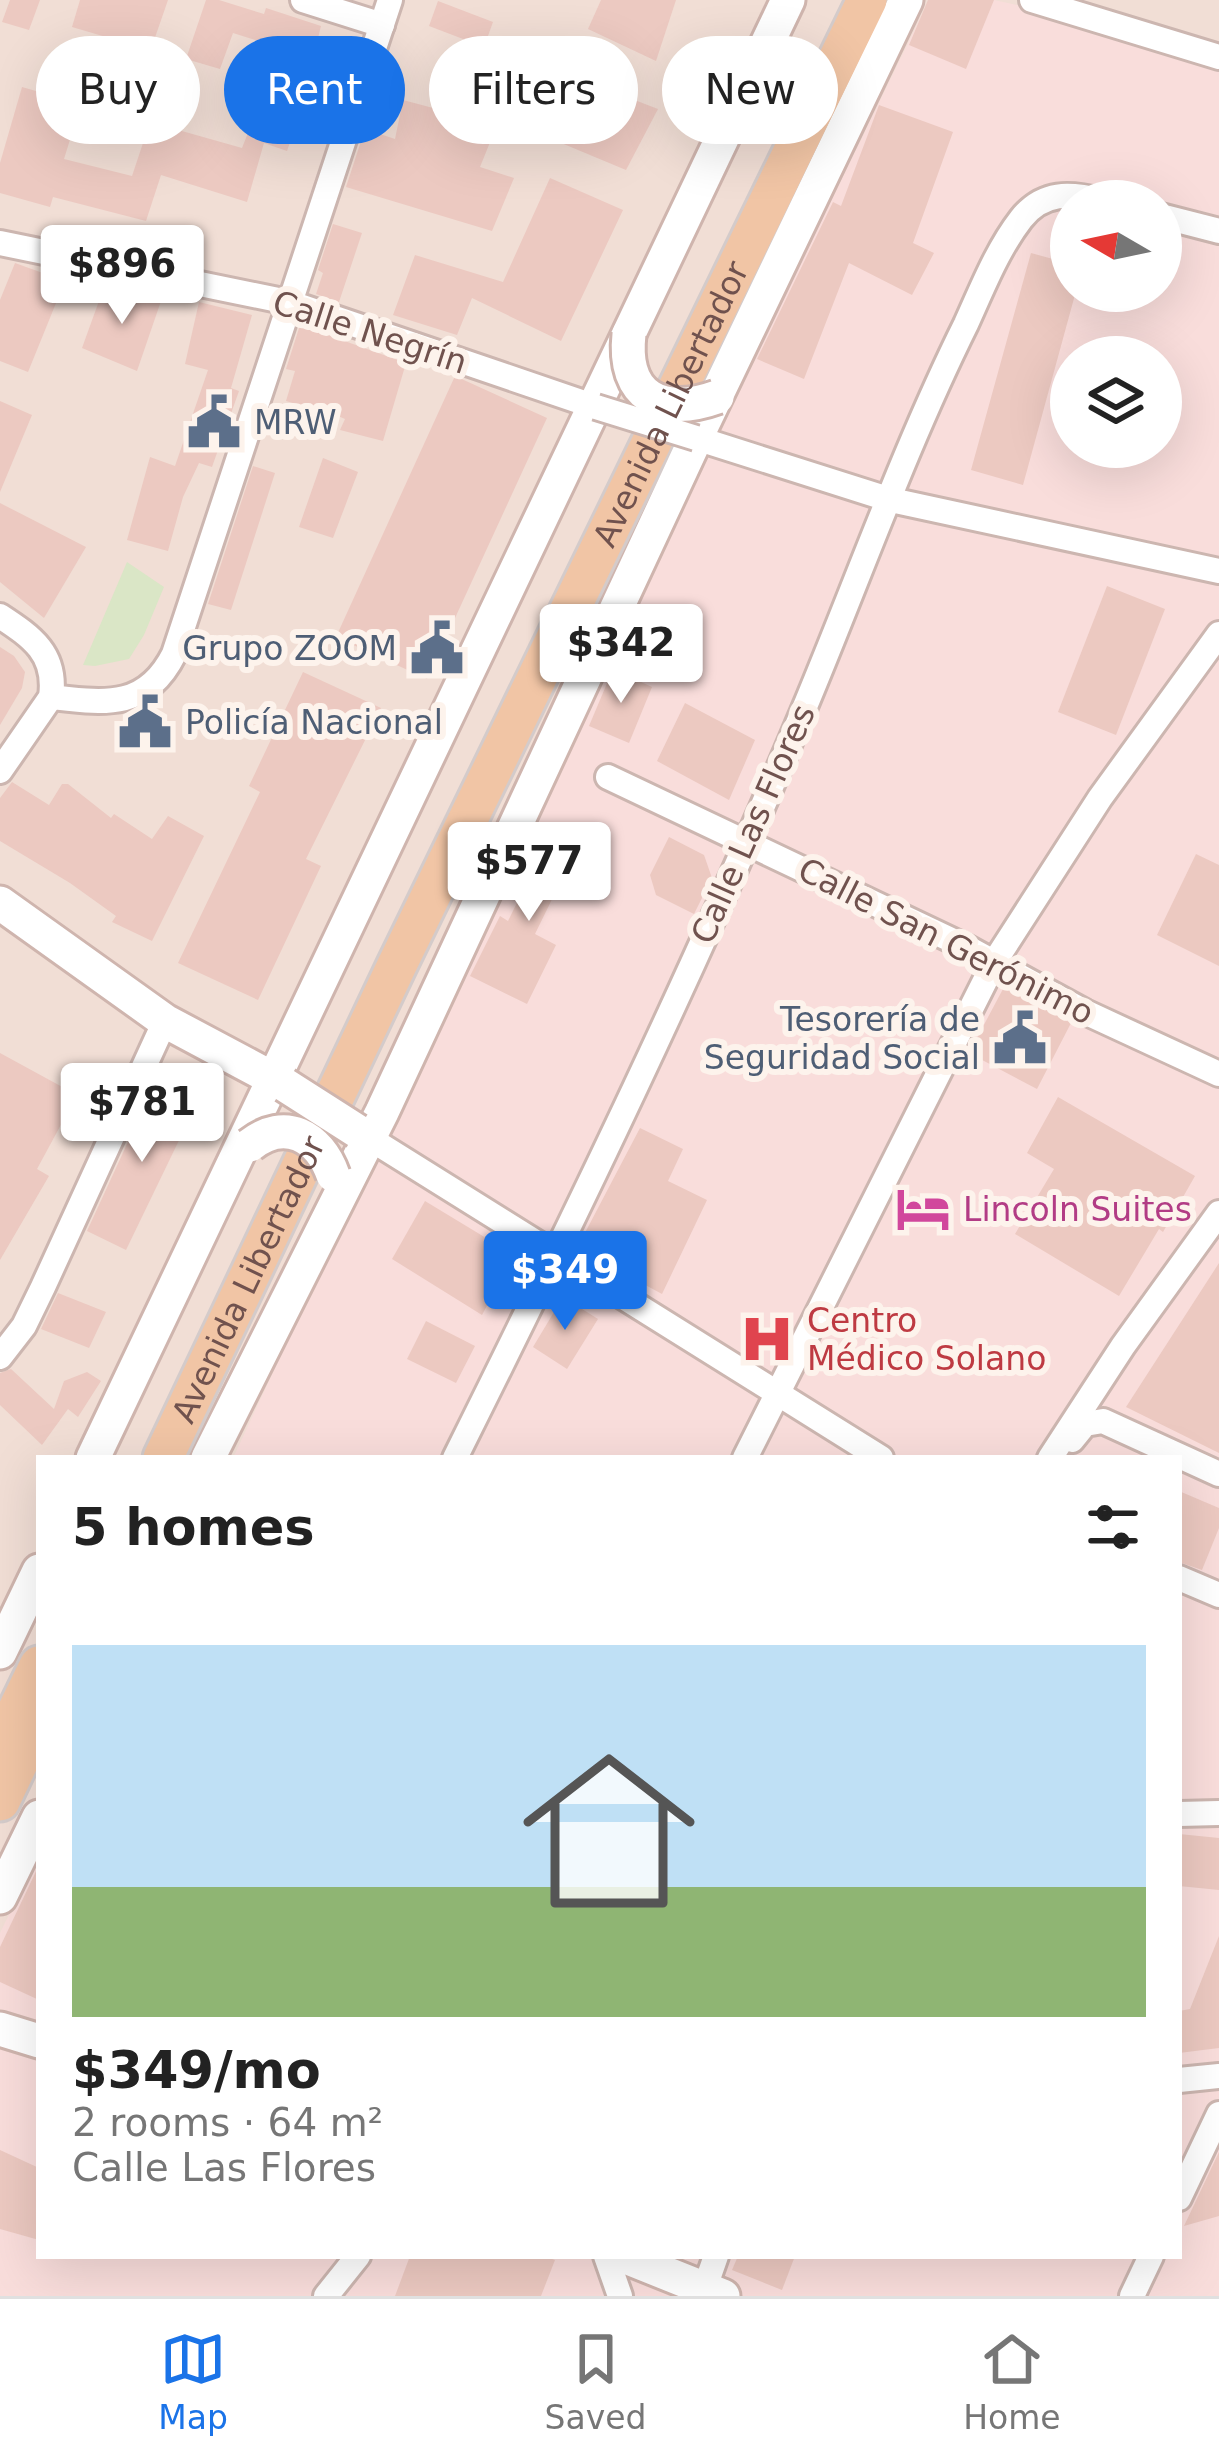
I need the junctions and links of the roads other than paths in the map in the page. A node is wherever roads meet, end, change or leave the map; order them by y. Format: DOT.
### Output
graph roads {
  1 [pos="303,0"];
  2 [pos="390,0"];
  3 [pos="788,0"];
  4 [pos="838,0"];
  5 [pos="866,0"];
  6 [pos="906,0"];
  7 [pos="1032,0"];
  8 [pos="382,25"];
  9 [pos="1219,57"];
  10 [pos="1050,197"];
  11 [pos="1182,221"];
  12 [pos="1219,231"];
  13 [pos="0,243"];
  14 [pos="288,302"];
  15 [pos="629,334"];
  16 [pos="717,397"];
  17 [pos="596,407"];
  18 [pos="696,438"];
  19 [pos="890,500"];
  20 [pos="1219,571"];
  21 [pos="0,616"];
  22 [pos="1219,634"];
  23 [pos="51,697"];
  24 [pos="0,771"];
  25 [pos="608,777"];
  26 [pos="749,841"];
  27 [pos="0,903"];
  28 [pos="994,961"];
  29 [pos="165,1021"];
  30 [pos="1219,1074"];
  31 [pos="279,1081"];
  32 [pos="363,1135"];
  33 [pos="242,1154"];
  34 [pos="333,1190"];
  35 [pos="1219,1213"];
  36 [pos="555,1257"];
  37 [pos="0,1357"];
  38 [pos="777,1396"];
  39 [pos="94,1455"];
  40 [pos="139,1455"];
  41 [pos="164,1455"];
  42 [pos="209,1455"];
  43 [pos="456,1455"];
  44 [pos="747,1455"];
  45 [pos="876,1455"];
  46 [pos="1052,1455"];
  47 [pos="1063,1455"];
  48 [pos="1177,1455"];
  49 [pos="1182,1457"];
  50 [pos="1219,1474"];
  51 [pos="36,1577"];
  52 [pos="1182,1580"];
  53 [pos="1219,1595"];
  54 [pos="0,1652"];
  55 [pos="36,1672"];
  56 [pos="36,1725"];
  57 [pos="0,1747"];
  58 [pos="0,1802"];
  59 [pos="1182,1814"];
  60 [pos="1219,1814"];
  61 [pos="36,1823"];
  62 [pos="0,1897"];
  63 [pos="0,2029"];
  64 [pos="36,2040"];
  65 [pos="1219,2076"];
  66 [pos="1182,2080"];
  67 [pos="1219,2114"];
  68 [pos="1182,2192"];
  69 [pos="356,2259"];
  70 [pos="607,2259"];
  71 [pos="630,2259"];
  72 [pos="713,2259"];
  73 [pos="1150,2259"];
  74 [pos="686,2284"];
  75 [pos="326,2296"];
  76 [pos="620,2296"];
  77 [pos="1132,2296"];
  1 -- 8 [label="street"];
  2 -- 8 [label="street"];
  3 -- 15 [label="main road, Avenida Libertador"];
  4 -- 40 [label="main road, Avenida Libertador"];
  5 -- 41 [label="main road, Avenida Libertador"];
  6 -- 16 [label="main road, Avenida Libertador"];
  7 -- 9 [label="street"];
  8 -- 14 [label="street"];
  10 -- 19 [label="street, Calle Las Flores"];
  11 -- 12 [label="street"];
  13 -- 14 [label="street, Calle Negrín"];
  14 -- 17 [label="street, Calle Negrín"];
  14 -- 23 [label="street"];
  15 -- 16 [label="main road, bridge"];
  15 -- 17 [label="main road, Avenida Libertador"];
  16 -- 18 [label="main road, Avenida Libertador"];
  17 -- 18 [label="street, Calle Negrín, bridge"];
  17 -- 31 [label="main road, Avenida Libertador"];
  18 -- 19 [label="street"];
  18 -- 32 [label="main road, Avenida Libertador"];
  19 -- 20 [label="street"];
  19 -- 26 [label="street, Calle Las Flores"];
  21 -- 23 [label="street"];
  22 -- 28 [label="street"];
  23 -- 24 [label="street"];
  25 -- 26 [label="street, Calle San Gerónimo"];
  26 -- 28 [label="street, Calle San Gerónimo"];
  26 -- 36 [label="street, Calle Las Flores"];
  27 -- 29 [label="main road"];
  28 -- 30 [label="street, Calle San Gerónimo"];
  28 -- 38 [label="street"];
  29 -- 31 [label="main road"];
  29 -- 37 [label="street"];
  31 -- 32 [label="main road, bridge"];
  31 -- 33 [label="main road, Avenida Libertador"];
  32 -- 34 [label="main road, Avenida Libertador"];
  32 -- 36 [label="street"];
  33 -- 34 [label="main road, bridge"];
  33 -- 39 [label="main road, Avenida Libertador"];
  34 -- 42 [label="main road, Avenida Libertador"];
  35 -- 46 [label="street"];
  36 -- 38 [label="street"];
  36 -- 43 [label="street, Calle Las Flores"];
  38 -- 44 [label="street"];
  38 -- 45 [label="street"];
  47 -- 48 [label="street"];
  49 -- 50 [label="street"];
  51 -- 54 [label="main road"];
  52 -- 53 [label="street"];
  55 -- 57 [label="main road"];
  56 -- 58 [label="main road"];
  59 -- 60 [label="street"];
  61 -- 62 [label="main road"];
  63 -- 64 [label="main road"];
  65 -- 66 [label="street"];
  67 -- 68 [label="street"];
  69 -- 75 [label="street"];
  70 -- 76 [label="street"];
  71 -- 74 [label="main road"];
  72 -- 74 [label="street"];
  73 -- 77 [label="street"];
}
